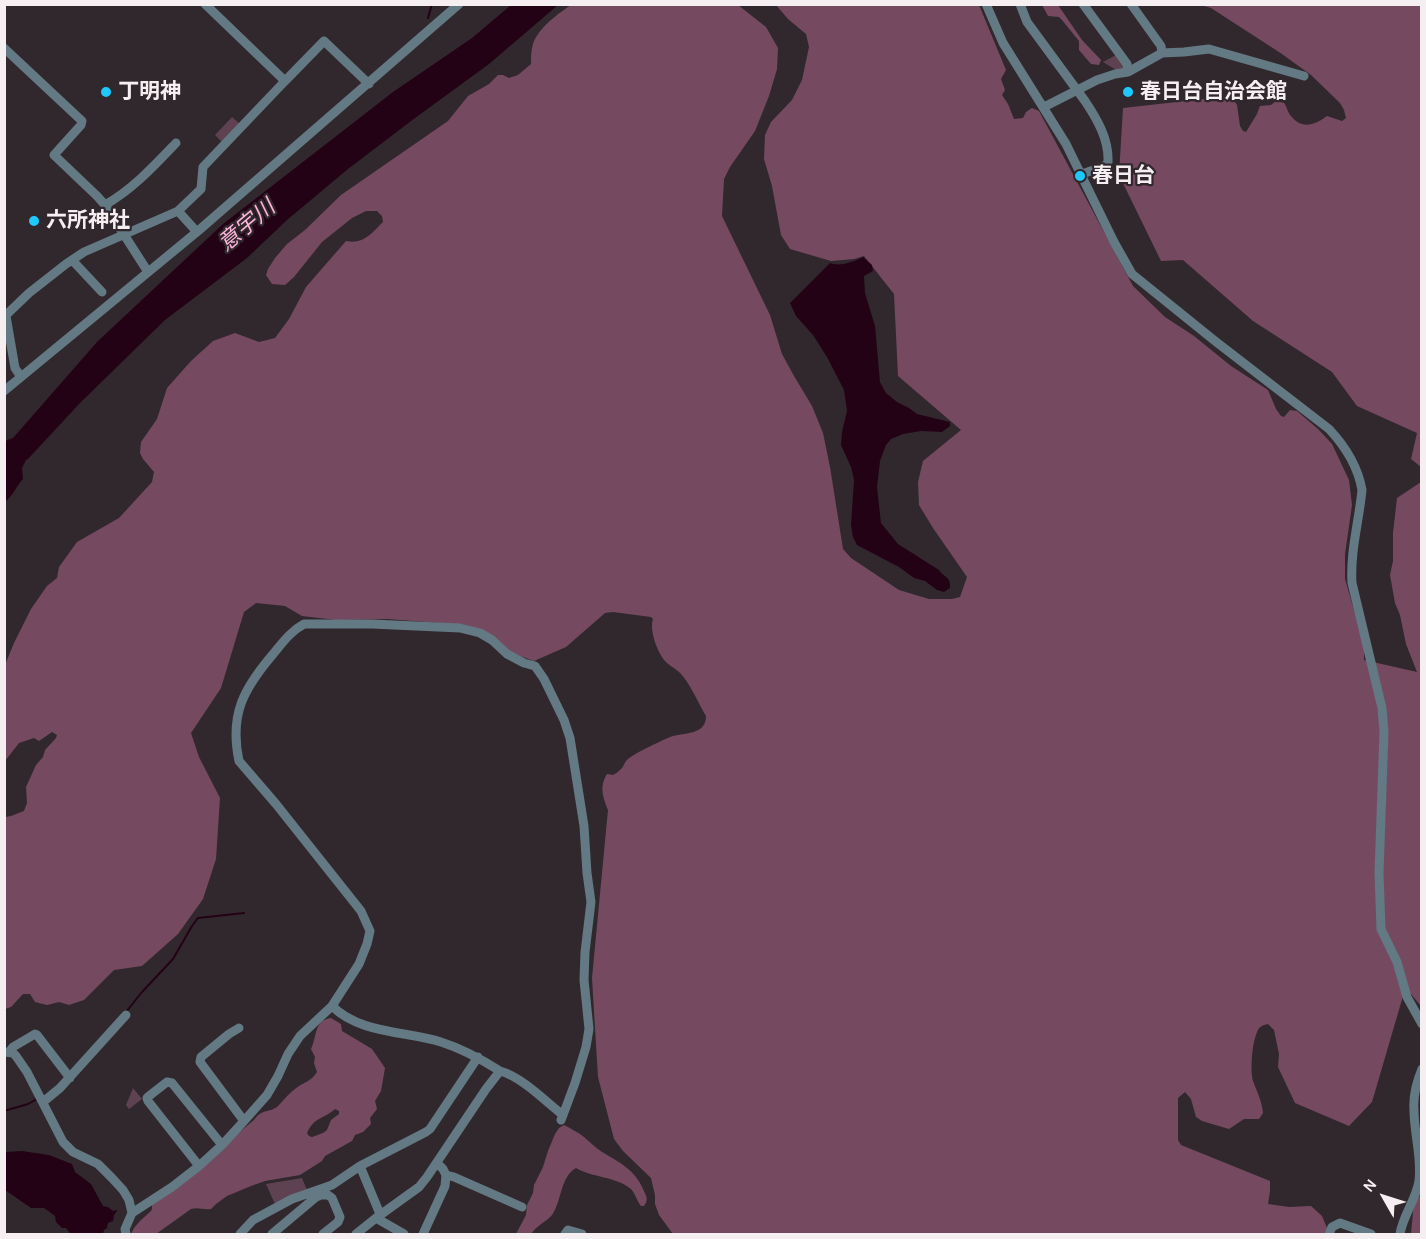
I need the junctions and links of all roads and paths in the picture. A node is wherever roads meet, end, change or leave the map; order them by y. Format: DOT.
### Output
graph roads {
  1 [pos="205,4"];
  2 [pos="459,4"];
  3 [pos="986,4"];
  4 [pos="1020,4"];
  5 [pos="1083,4"];
  6 [pos="1131,4"];
  7 [pos="4,48"];
  8 [pos="1162,52"];
  9 [pos="1128,72"];
  10 [pos="1304,76"];
  11 [pos="285,81"];
  12 [pos="369,84"];
  13 [pos="1077,89"];
  14 [pos="1044,107"];
  15 [pos="176,143"];
  16 [pos="1082,174"];
  17 [pos="105,206"];
  18 [pos="178,211"];
  19 [pos="197,232"];
  20 [pos="124,235"];
  21 [pos="72,260"];
  22 [pos="147,272"];
  23 [pos="102,292"];
  24 [pos="5,317"];
  25 [pos="21,377"];
  26 [pos="4,391"];
  27 [pos="333,1006"];
  28 [pos="126,1015"];
  29 [pos="1422,1024"];
  30 [pos="239,1028"];
  31 [pos="7,1052"];
  32 [pos="478,1057"];
  33 [pos="1422,1069"];
  34 [pos="500,1071"];
  35 [pos="68,1076"];
  36 [pos="43,1102"];
  37 [pos="244,1121"];
  38 [pos="222,1144"];
  39 [pos="437,1163"];
  40 [pos="199,1166"];
  41 [pos="360,1166"];
  42 [pos="446,1175"];
  43 [pos="522,1207"];
  44 [pos="132,1213"];
  45 [pos="378,1216"];
  46 [pos="1361,1233"];
  47 [pos="126,1234"];
  48 [pos="240,1234"];
  49 [pos="272,1234"];
  50 [pos="323,1234"];
  51 [pos="356,1234"];
  52 [pos="404,1234"];
  53 [pos="423,1234"];
  54 [pos="566,1234"];
  55 [pos="582,1234"];
  56 [pos="1329,1234"];
  57 [pos="1371,1234"];
  58 [pos="1400,1234"];
  1 -- 11 [label="street"];
  2 -- 12 [label="street"];
  3 -- 14 [label="street"];
  4 -- 13 [label="street"];
  5 -- 9 [label="street"];
  6 -- 8 [label="street"];
  7 -- 17 [label="street"];
  8 -- 9 [label="street"];
  8 -- 10 [label="street"];
  9 -- 13 [label="street"];
  11 -- 12 [label="street"];
  11 -- 18 [label="street"];
  12 -- 19 [label="street"];
  13 -- 14 [label="street"];
  13 -- 16 [label="street"];
  14 -- 16 [label="street"];
  15 -- 17 [label="street"];
  16 -- 29 [label="street"];
  17 -- 20 [label="street"];
  18 -- 19 [label="street"];
  18 -- 20 [label="street"];
  19 -- 22 [label="street"];
  20 -- 21 [label="street"];
  20 -- 22 [label="street"];
  21 -- 23 [label="street"];
  21 -- 24 [label="street"];
  22 -- 25 [label="street"];
  24 -- 25 [label="street"];
  25 -- 26 [label="street"];
  27 -- 32 [label="street"];
  27 -- 34 [label="street"];
  27 -- 37 [label="street"];
  28 -- 35 [label="street"];
  30 -- 37 [label="street"];
  31 -- 35 [label="street"];
  31 -- 36 [label="street"];
  32 -- 34 [label="street"];
  32 -- 41 [label="street"];
  33 -- 58 [label="street"];
  34 -- 39 [label="street"];
  35 -- 36 [label="street"];
  36 -- 44 [label="street"];
  37 -- 38 [label="street"];
  38 -- 40 [label="street"];
  38 -- 40 [label="street"];
  39 -- 42 [label="street"];
  39 -- 45 [label="street"];
  40 -- 44 [label="street"];
  41 -- 45 [label="street"];
  41 -- 48 [label="street"];
  42 -- 43 [label="street"];
  42 -- 53 [label="street"];
  44 -- 47 [label="street"];
  45 -- 51 [label="street"];
  45 -- 52 [label="street"];
  46 -- 56 [label="street"];
  46 -- 57 [label="street"];
  49 -- 50 [label="street"];
  54 -- 55 [label="street"];
}
